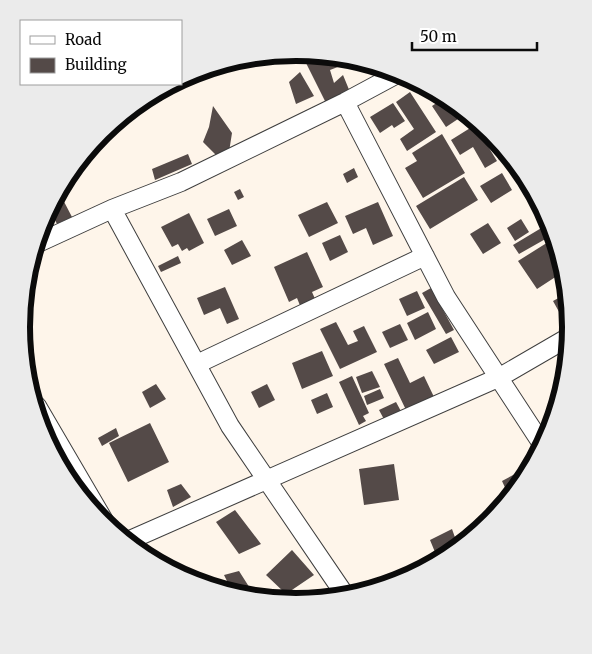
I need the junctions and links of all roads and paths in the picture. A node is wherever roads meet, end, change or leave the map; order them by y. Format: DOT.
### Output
graph roads {
  1 [pos="390,78"];
  2 [pos="345,102"];
  3 [pos="112,208"];
  4 [pos="44,241"];
  5 [pos="425,256"];
  6 [pos="561,342"];
  7 [pos="197,364"];
  8 [pos="500,377"];
  9 [pos="49,427"];
  10 [pos="538,438"];
  11 [pos="267,478"];
  12 [pos="87,491"];
  13 [pos="134,538"];
  14 [pos="340,589"];
  1 -- 2 [label="street"];
  2 -- 3 [label="street"];
  2 -- 5 [label="street"];
  3 -- 4 [label="street"];
  3 -- 7 [label="street"];
  5 -- 7 [label="street"];
  5 -- 8 [label="street"];
  6 -- 8 [label="street"];
  7 -- 11 [label="street"];
  8 -- 10 [label="street"];
  8 -- 11 [label="street"];
  9 -- 12 [label="street"];
  11 -- 13 [label="street"];
  11 -- 14 [label="street"];
}
